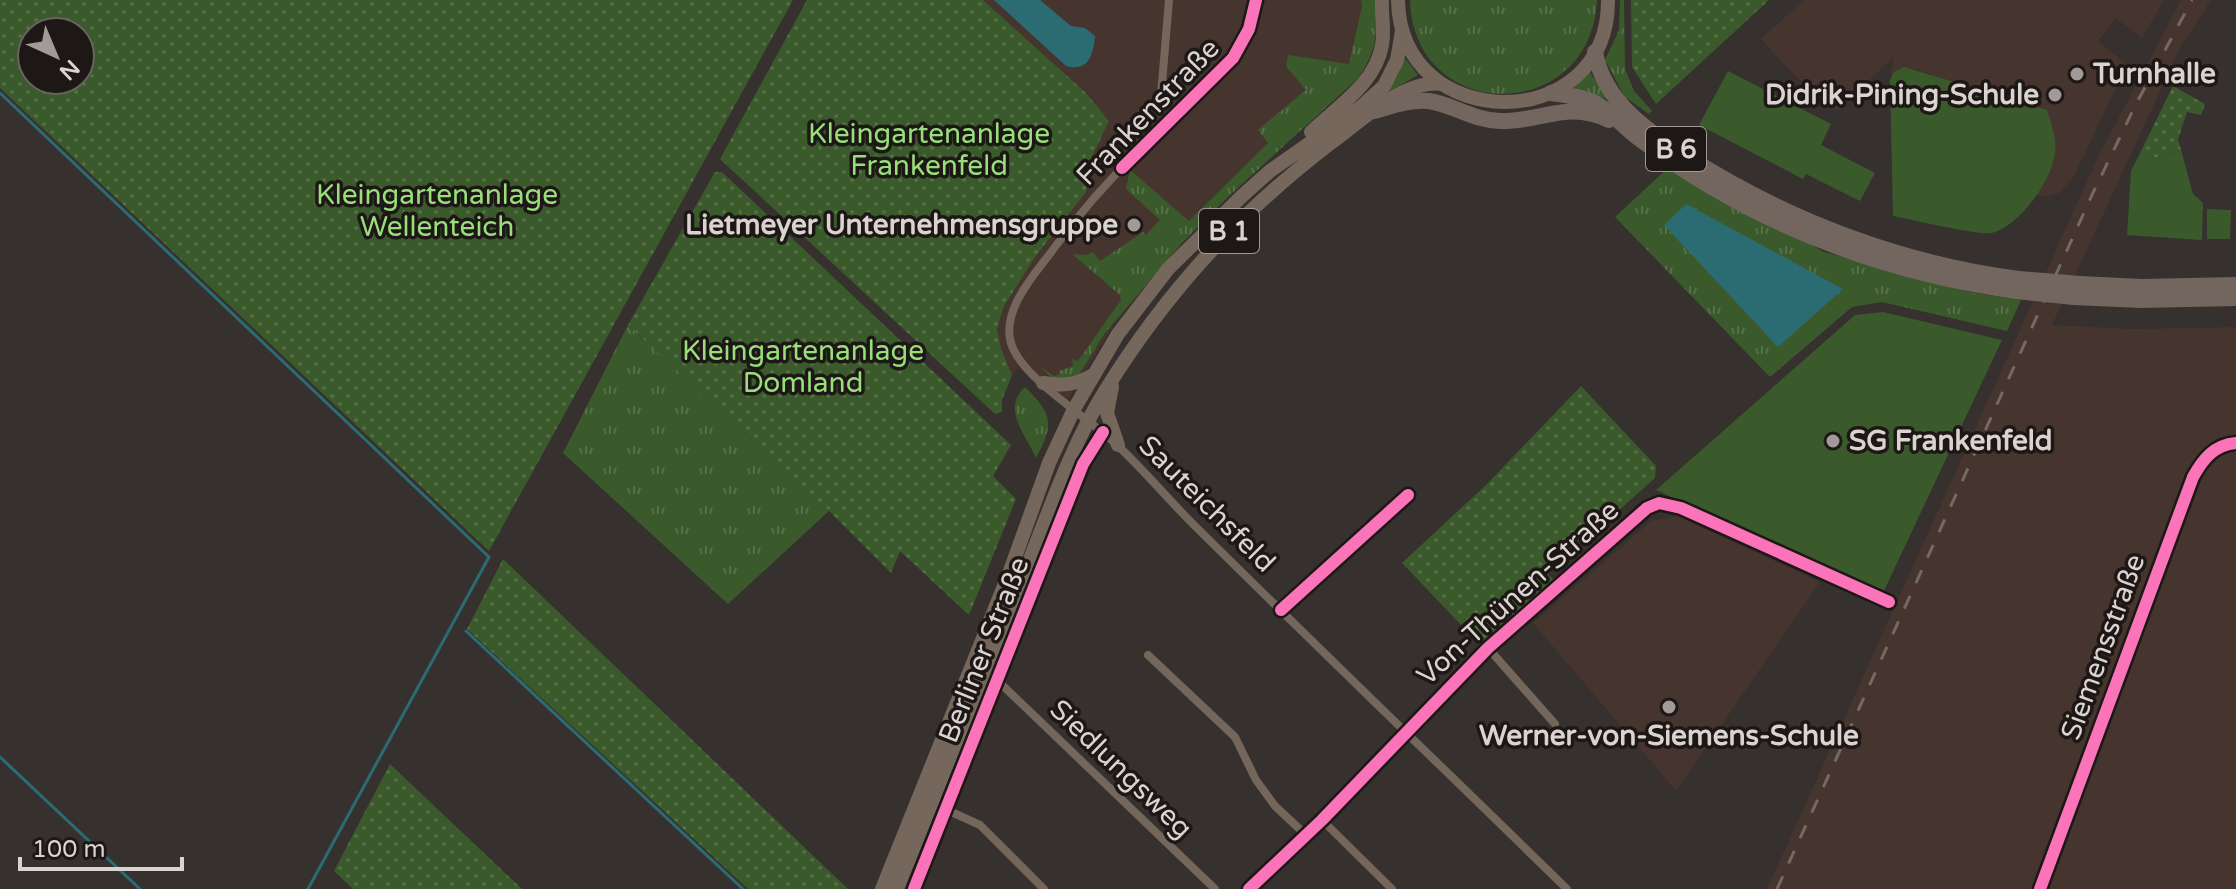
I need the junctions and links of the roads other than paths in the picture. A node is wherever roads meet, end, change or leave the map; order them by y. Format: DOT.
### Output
graph roads {
  1 [pos="1169,0"];
  2 [pos="1256,0"];
  3 [pos="1382,0"];
  4 [pos="1398,0"];
  5 [pos="1608,0"];
  6 [pos="1402,31"];
  7 [pos="1595,52"];
  8 [pos="1442,84"];
  9 [pos="1551,93"];
  10 [pos="1161,95"];
  11 [pos="1374,111"];
  12 [pos="1632,133"];
  13 [pos="1270,171"];
  14 [pos="2017,285"];
  15 [pos="2236,285"];
  16 [pos="2077,290"];
  17 [pos="2236,298"];
  18 [pos="1094,374"];
  19 [pos="1113,379"];
  20 [pos="1043,383"];
  21 [pos="1074,409"];
  22 [pos="1089,421"];
  23 [pos="1103,432"];
  24 [pos="2236,443"];
  25 [pos="1118,445"];
  26 [pos="1408,495"];
  27 [pos="1889,602"];
  28 [pos="1281,610"];
  29 [pos="1488,648"];
  30 [pos="1148,655"];
  31 [pos="998,681"];
  32 [pos="1555,724"];
  33 [pos="1406,731"];
  34 [pos="947,810"];
  35 [pos="1322,820"];
  36 [pos="1306,835"];
  37 [pos="882,889"];
  38 [pos="897,889"];
  39 [pos="914,889"];
  40 [pos="1044,889"];
  41 [pos="1215,889"];
  42 [pos="1249,889"];
  43 [pos="1392,889"];
  44 [pos="1567,889"];
  45 [pos="2040,889"];
  1 -- 10 [label="street, Frankenstraße"];
  2 -- 20 [label="street, Frankenstraße"];
  3 -- 13 [label="main road"];
  4 -- 6 [label="main road"];
  5 -- 7 [label="main road"];
  6 -- 8 [label="main road"];
  6 -- 13 [label="main road, B 1"];
  7 -- 9 [label="main road"];
  7 -- 14 [label="highway, B 6"];
  8 -- 9 [label="main road"];
  8 -- 11 [label="main road, B 1"];
  9 -- 12 [label="highway, B 6"];
  11 -- 12 [label="highway"];
  11 -- 19 [label="main road, B 1"];
  12 -- 14 [label="highway, B 6"];
  13 -- 18 [label="main road, B 1"];
  14 -- 16 [label="highway, B 6, bridge"];
  15 -- 16 [label="highway, B 6"];
  16 -- 17 [label="highway, B 6"];
  18 -- 20 [label="main road"];
  18 -- 21 [label="main road, B 1"];
  19 -- 22 [label="main road, B 1"];
  19 -- 25 [label="main road"];
  20 -- 21 [label="street"];
  21 -- 22 [label="street"];
  21 -- 37 [label="main road, B 1"];
  22 -- 23 [label="street, Sauteichsfeld"];
  22 -- 38 [label="main road, B 1"];
  23 -- 25 [label="street, Sauteichsfeld"];
  23 -- 31 [label="street, Berliner Straße"];
  24 -- 45 [label="street, Siemensstraße"];
  25 -- 28 [label="street, Sauteichsfeld"];
  26 -- 28 [label="street"];
  27 -- 29 [label="street, Von-Thünen-Straße"];
  28 -- 33 [label="street, Sauteichsfeld"];
  29 -- 32 [label="street, Von-Thünen-Straße"];
  29 -- 33 [label="street, Von-Thünen-Straße"];
  30 -- 36 [label="street"];
  31 -- 34 [label="street, Berliner Straße"];
  31 -- 41 [label="street, Siedlungsweg"];
  33 -- 35 [label="street, Von-Thünen-Straße"];
  33 -- 44 [label="street, Sauteichsfeld"];
  34 -- 39 [label="street, Berliner Straße"];
  34 -- 40 [label="street"];
  35 -- 36 [label="street, Von-Thünen-Straße"];
  35 -- 43 [label="street"];
  36 -- 42 [label="street, Von-Thünen-Straße"];
}
